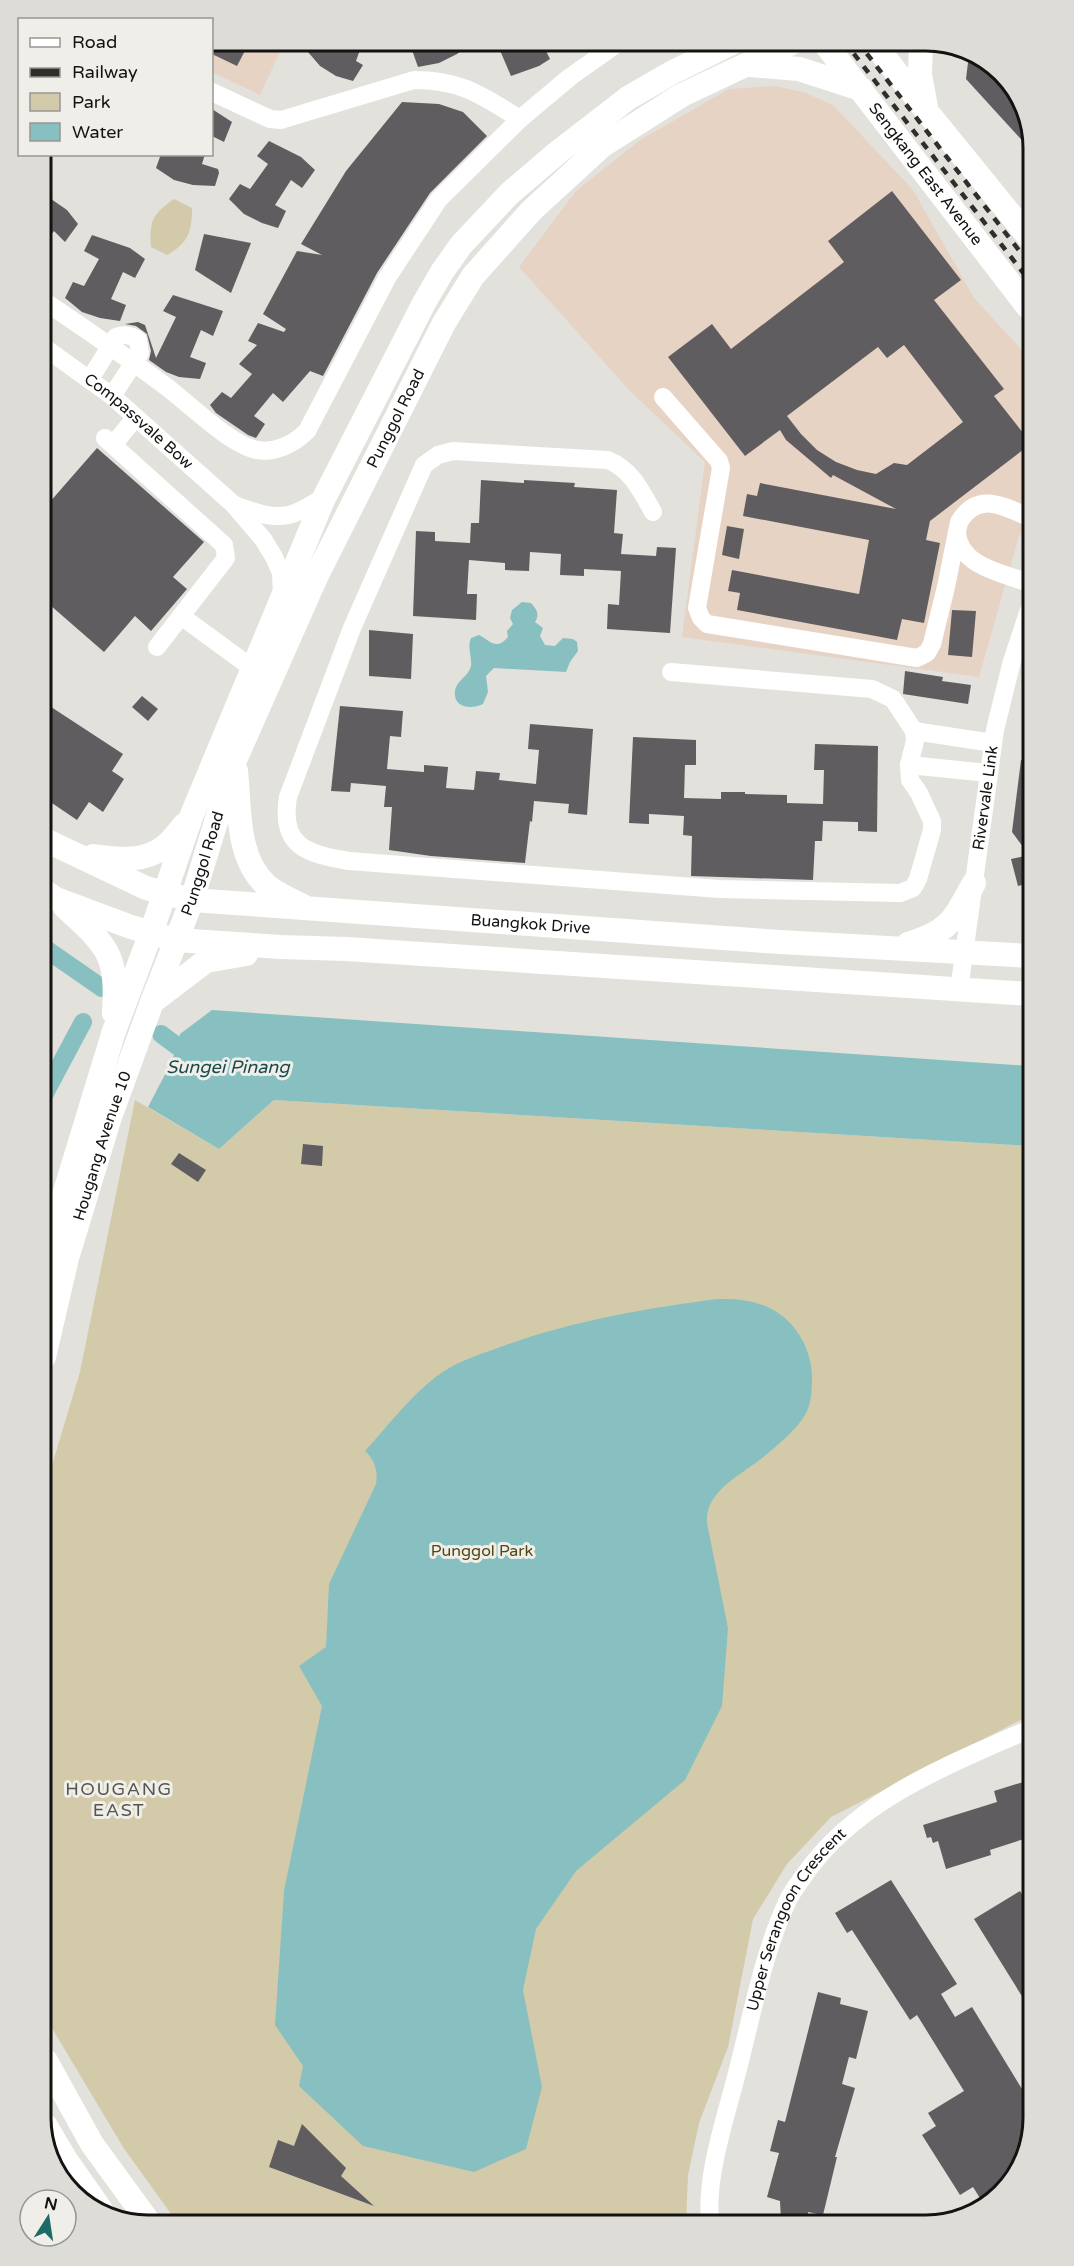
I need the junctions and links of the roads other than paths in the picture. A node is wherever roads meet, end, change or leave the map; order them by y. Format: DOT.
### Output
graph roads {
  1 [pos="607,51"];
  2 [pos="711,51"];
  3 [pos="774,51"];
  4 [pos="832,51"];
  5 [pos="880,51"];
  6 [pos="921,51"];
  7 [pos="744,65"];
  8 [pos="861,89"];
  9 [pos="213,92"];
  10 [pos="928,113"];
  11 [pos="520,119"];
  12 [pos="1023,230"];
  13 [pos="1023,300"];
  14 [pos="51,306"];
  15 [pos="110,346"];
  16 [pos="51,352"];
  17 [pos="134,362"];
  18 [pos="90,379"];
  19 [pos="112,396"];
  20 [pos="663,397"];
  21 [pos="135,418"];
  22 [pos="325,497"];
  23 [pos="233,504"];
  24 [pos="653,512"];
  25 [pos="1023,515"];
  26 [pos="957,532"];
  27 [pos="1023,581"];
  28 [pos="282,598"];
  29 [pos="181,616"];
  30 [pos="1023,628"];
  31 [pos="157,647"];
  32 [pos="252,668"];
  33 [pos="671,672"];
  34 [pos="914,731"];
  35 [pos="993,742"];
  36 [pos="235,760"];
  37 [pos="909,765"];
  38 [pos="988,773"];
  39 [pos="191,817"];
  40 [pos="51,843"];
  41 [pos="51,843"];
  42 [pos="974,883"];
  43 [pos="165,894"];
  44 [pos="51,895"];
  45 [pos="51,896"];
  46 [pos="192,900"];
  47 [pos="309,909"];
  48 [pos="151,933"];
  49 [pos="176,940"];
  50 [pos="281,947"];
  51 [pos="894,947"];
  52 [pos="964,952"];
  53 [pos="1023,956"];
  54 [pos="959,990"];
  55 [pos="1023,994"];
  56 [pos="152,1002"];
  57 [pos="114,1030"];
  58 [pos="51,1237"];
  59 [pos="51,1327"];
  60 [pos="1023,1732"];
  61 [pos="51,2070"];
  62 [pos="53,2139"];
  63 [pos="92,2197"];
  64 [pos="144,2215"];
  65 [pos="710,2215"];
  1 -- 11 [label="street"];
  2 -- 22 [label="main road, Punggol Road"];
  3 -- 7 [label="main road, Punggol Road"];
  4 -- 8 [label="main road, Sengkang East Avenue"];
  5 -- 10 [label="main road"];
  6 -- 10 [label="main road"];
  7 -- 8 [label="main road"];
  7 -- 36 [label="main road, Punggol Road"];
  8 -- 13 [label="main road, Sengkang East Avenue"];
  9 -- 11 [label="street"];
  10 -- 12 [label="main road"];
  11 -- 17 [label="street"];
  14 -- 15 [label="street"];
  15 -- 17 [label="street"];
  15 -- 18 [label="street"];
  16 -- 18 [label="street, Compassvale Bow"];
  17 -- 19 [label="street"];
  18 -- 19 [label="street, Compassvale Bow"];
  19 -- 21 [label="street, Compassvale Bow"];
  20 -- 26 [label="street"];
  21 -- 23 [label="street, Compassvale Bow"];
  21 -- 29 [label="street"];
  22 -- 23 [label="street, Compassvale Bow"];
  22 -- 28 [label="main road, Punggol Road"];
  23 -- 28 [label="street, Compassvale Bow"];
  24 -- 37 [label="street"];
  25 -- 26 [label="street"];
  26 -- 27 [label="street"];
  28 -- 32 [label="main road, Punggol Road"];
  29 -- 31 [label="street"];
  29 -- 32 [label="street"];
  30 -- 35 [label="street, Rivervale Link"];
  32 -- 39 [label="main road, Punggol Road"];
  33 -- 34 [label="street"];
  34 -- 35 [label="street"];
  34 -- 37 [label="street"];
  35 -- 38 [label="street, Rivervale Link"];
  36 -- 46 [label="main road, Punggol Road"];
  36 -- 47 [label="main road"];
  37 -- 38 [label="street"];
  38 -- 42 [label="street, Rivervale Link"];
  39 -- 40 [label="main road"];
  39 -- 43 [label="main road, Punggol Road"];
  41 -- 43 [label="main road, Buangkok Drive"];
  42 -- 51 [label="main road"];
  42 -- 52 [label="street, Rivervale Link"];
  43 -- 46 [label="main road, Buangkok Drive"];
  43 -- 48 [label="main road, Punggol Road"];
  44 -- 48 [label="main road"];
  45 -- 57 [label="main road"];
  46 -- 47 [label="main road, Buangkok Drive"];
  46 -- 49 [label="main road, Punggol Road"];
  47 -- 51 [label="main road, Buangkok Drive"];
  48 -- 49 [label="main road"];
  48 -- 57 [label="main road, Hougang Avenue 10"];
  49 -- 50 [label="main road"];
  49 -- 56 [label="main road, Hougang Avenue 10"];
  50 -- 54 [label="main road"];
  50 -- 56 [label="main road"];
  51 -- 52 [label="main road, Buangkok Drive"];
  52 -- 53 [label="main road, Buangkok Drive"];
  52 -- 54 [label="street, Rivervale Link"];
  54 -- 55 [label="main road"];
  56 -- 59 [label="main road, Hougang Avenue 10"];
  57 -- 58 [label="main road, Hougang Avenue 10"];
  60 -- 65 [label="street, Upper Serangoon Crescent"];
  61 -- 64 [label="main road"];
  62 -- 63 [label="main road"];
}
